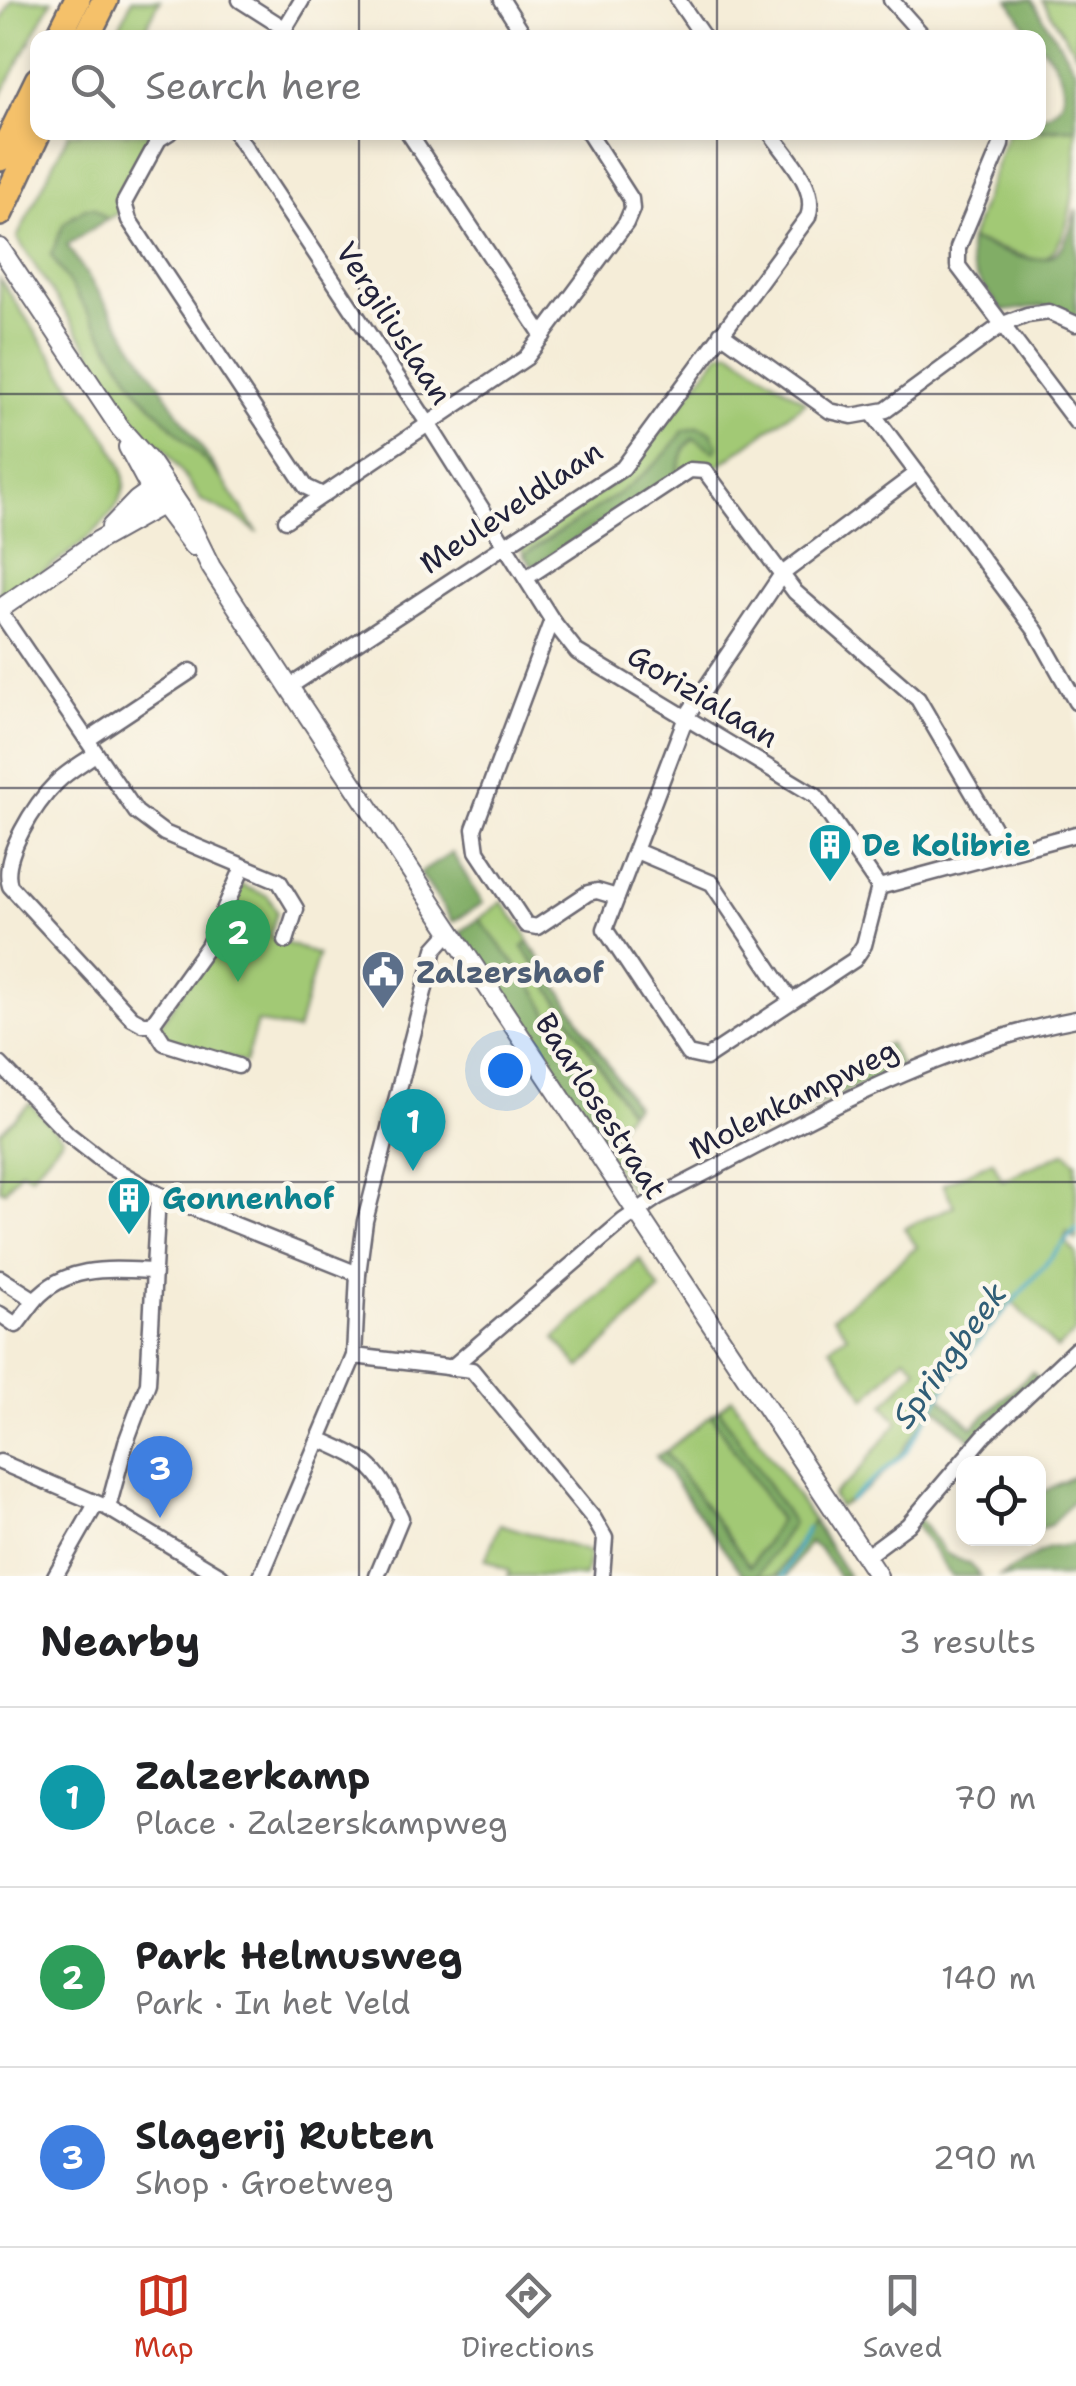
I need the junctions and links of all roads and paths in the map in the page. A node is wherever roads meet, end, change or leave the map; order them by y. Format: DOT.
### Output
graph roads {
  1 [pos="77,0"];
  2 [pos="105,0"];
  3 [pos="240,0"];
  4 [pos="302,0"];
  5 [pos="502,0"];
  6 [pos="678,0"];
  7 [pos="891,0"];
  8 [pos="62,30"];
  9 [pos="90,30"];
  10 [pos="276,30"];
  11 [pos="285,30"];
  12 [pos="521,30"];
  13 [pos="699,30"];
  14 [pos="918,30"];
  15 [pos="30,82"];
  16 [pos="30,96"];
  17 [pos="0,126"];
  18 [pos="34,140"];
  19 [pos="158,140"];
  20 [pos="240,140"];
  21 [pos="413,140"];
  22 [pos="593,140"];
  23 [pos="775,140"];
  24 [pos="1001,140"];
  25 [pos="0,158"];
  26 [pos="0,213"];
  27 [pos="0,248"];
  28 [pos="1003,324"];
  29 [pos="1076,324"];
  30 [pos="721,333"];
  31 [pos="543,336"];
  32 [pos="874,414"];
  33 [pos="1076,422"];
  34 [pos="429,425"];
  35 [pos="917,473"];
  36 [pos="157,486"];
  37 [pos="323,494"];
  38 [pos="168,502"];
  39 [pos="286,520"];
  40 [pos="98,540"];
  41 [pos="505,545"];
  42 [pos="782,574"];
  43 [pos="526,578"];
  44 [pos="0,610"];
  45 [pos="552,620"];
  46 [pos="191,671"];
  47 [pos="289,687"];
  48 [pos="1076,702"];
  49 [pos="686,717"];
  50 [pos="86,740"];
  51 [pos="96,754"];
  52 [pos="1076,834"];
  53 [pos="636,851"];
  54 [pos="1008,853"];
  55 [pos="242,866"];
  56 [pos="879,887"];
  57 [pos="616,897"];
  58 [pos="452,930"];
  59 [pos="286,940"];
  60 [pos="791,1001"];
  61 [pos="1076,1019"];
  62 [pos="152,1024"];
  63 [pos="0,1064"];
  64 [pos="238,1066"];
  65 [pos="158,1194"];
  66 [pos="637,1211"];
  67 [pos="153,1272"];
  68 [pos="358,1274"];
  69 [pos="0,1278"];
  70 [pos="34,1300"];
  71 [pos="0,1314"];
  72 [pos="1076,1349"];
  73 [pos="354,1356"];
  74 [pos="451,1368"];
  75 [pos="321,1440"];
  76 [pos="0,1462"];
  77 [pos="102,1506"];
  78 [pos="865,1557"];
  79 [pos="55,1576"];
  80 [pos="221,1576"];
  81 [pos="261,1576"];
  82 [pos="376,1576"];
  83 [pos="602,1576"];
  84 [pos="878,1576"];
  1 -- 8 [label="highway"];
  2 -- 9 [label="highway"];
  3 -- 10 [label="street"];
  4 -- 11 [label="street"];
  5 -- 12 [label="street"];
  6 -- 13 [label="street"];
  7 -- 14 [label="street"];
  15 -- 17 [label="highway"];
  16 -- 25 [label="highway"];
  18 -- 26 [label="highway"];
  19 -- 37 [label="street"];
  20 -- 34 [label="street, Vergiliuslaan"];
  21 -- 31 [label="street"];
  22 -- 31 [label="street"];
  23 -- 30 [label="street, Meuleveldlaan"];
  24 -- 28 [label="street"];
  27 -- 36 [label="street, Baarlosestraat"];
  28 -- 29 [label="street"];
  28 -- 32 [label="street"];
  28 -- 33 [label="street"];
  30 -- 32 [label="street"];
  30 -- 41 [label="street, Meuleveldlaan"];
  31 -- 34 [label="street"];
  32 -- 35 [label="street"];
  34 -- 37 [label="street"];
  34 -- 41 [label="street, Vergiliuslaan"];
  35 -- 42 [label="street"];
  35 -- 48 [label="street"];
  36 -- 38 [label="street, Baarlosestraat"];
  36 -- 40 [label="street"];
  37 -- 39 [label="street"];
  38 -- 40 [label="street"];
  38 -- 47 [label="street, Baarlosestraat"];
  40 -- 44 [label="street"];
  41 -- 43 [label="street, Gorizialaan"];
  41 -- 47 [label="street, Meuleveldlaan"];
  42 -- 43 [label="street"];
  42 -- 49 [label="street"];
  42 -- 54 [label="street"];
  43 -- 45 [label="street, Gorizialaan"];
  44 -- 50 [label="street"];
  45 -- 49 [label="street, Gorizialaan"];
  45 -- 57 [label="street"];
  46 -- 50 [label="street"];
  47 -- 58 [label="street, Baarlosestraat"];
  49 -- 53 [label="street"];
  49 -- 56 [label="street, Gorizialaan"];
  50 -- 51 [label="street"];
  51 -- 55 [label="street"];
  51 -- 62 [label="street"];
  52 -- 54 [label="street"];
  53 -- 57 [label="street"];
  53 -- 60 [label="street"];
  54 -- 56 [label="street"];
  55 -- 59 [label="street"];
  55 -- 62 [label="street"];
  56 -- 60 [label="street"];
  57 -- 60 [label="street"];
  58 -- 66 [label="street, Baarlosestraat"];
  58 -- 68 [label="street"];
  61 -- 66 [label="street, Molenkampweg"];
  62 -- 64 [label="street"];
  63 -- 65 [label="street"];
  65 -- 67 [label="street"];
  65 -- 68 [label="street"];
  66 -- 74 [label="street, Molenkampweg"];
  66 -- 78 [label="street, Baarlosestraat"];
  67 -- 70 [label="street"];
  67 -- 77 [label="street"];
  68 -- 73 [label="street"];
  69 -- 70 [label="street"];
  70 -- 71 [label="street"];
  72 -- 78 [label="street"];
  73 -- 74 [label="street"];
  73 -- 75 [label="street"];
  74 -- 83 [label="street"];
  75 -- 81 [label="street"];
  75 -- 82 [label="street"];
  76 -- 77 [label="street"];
  77 -- 79 [label="street"];
  77 -- 80 [label="street"];
  78 -- 84 [label="street, Baarlosestraat"];
}
